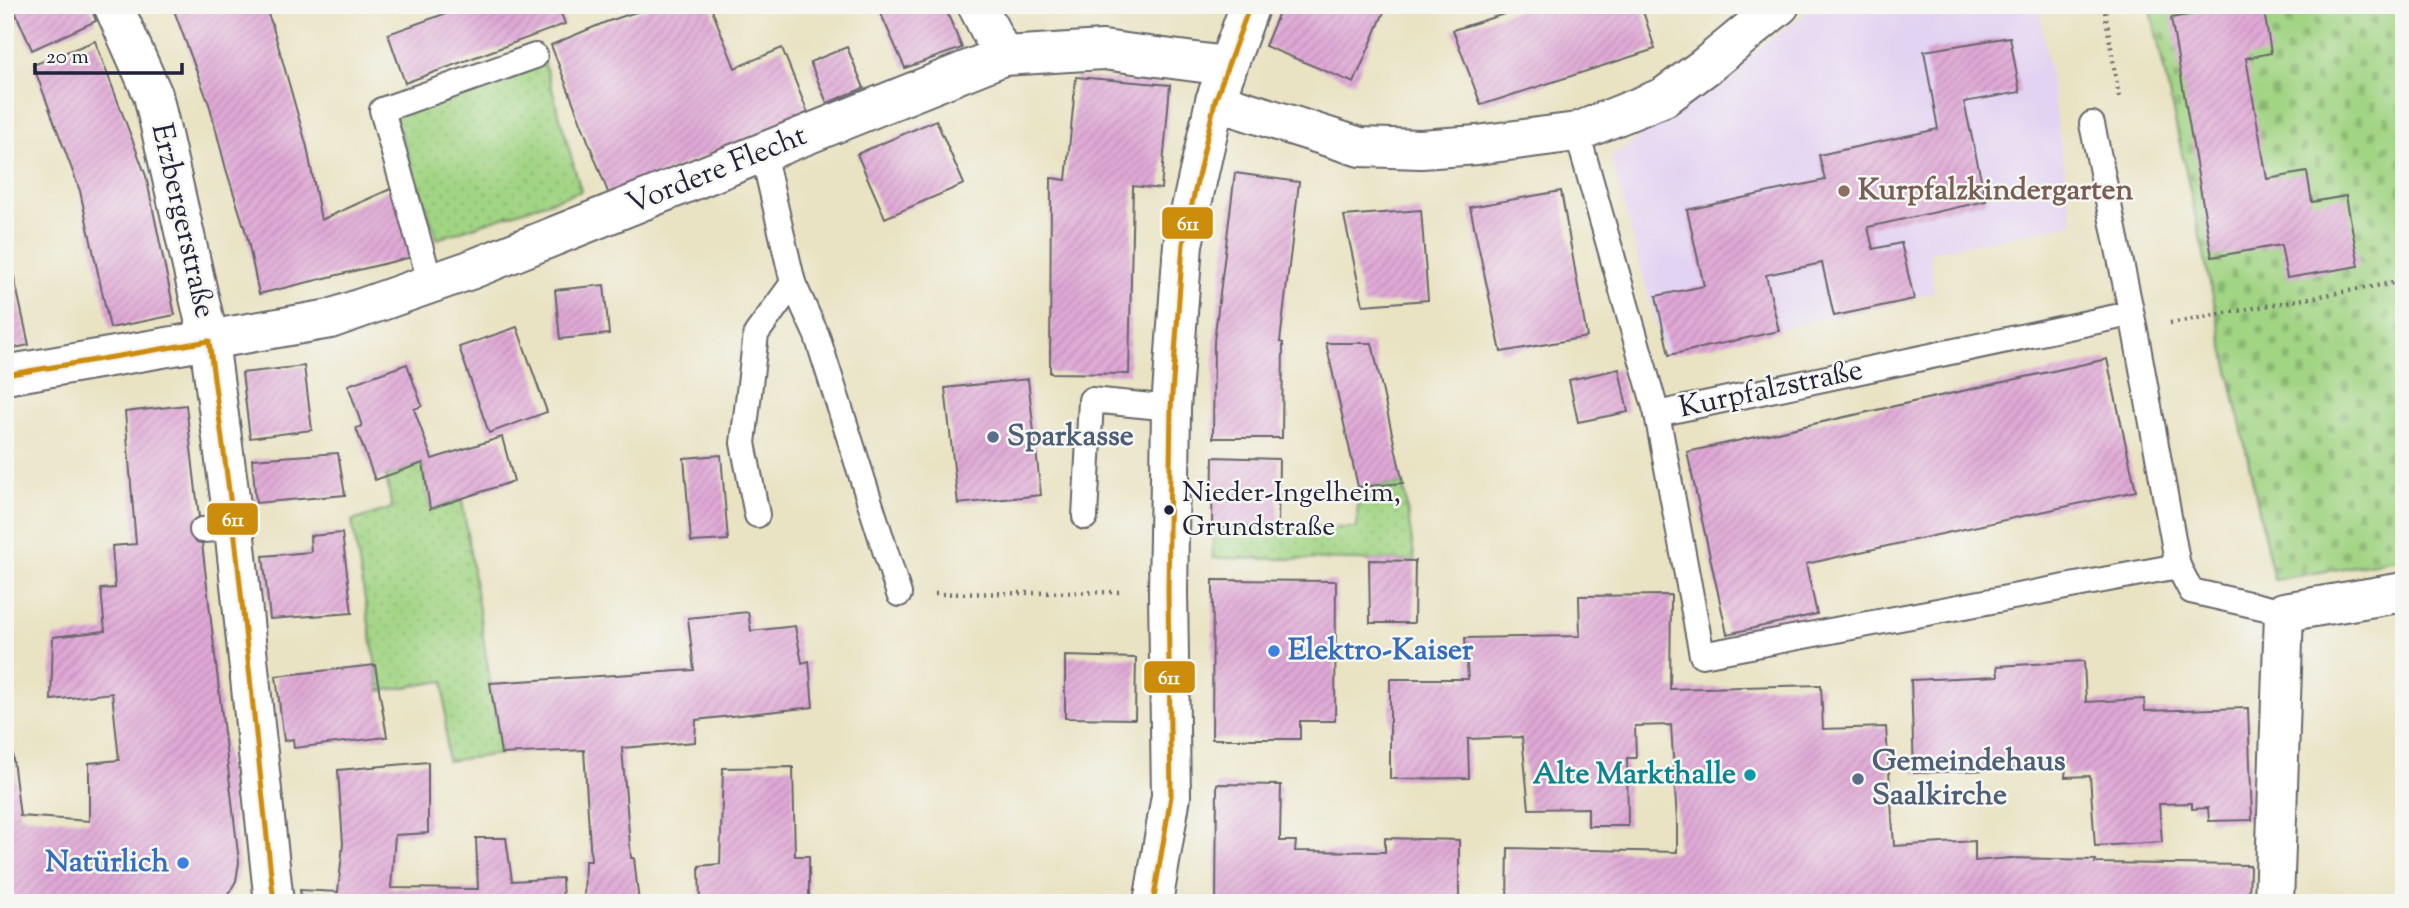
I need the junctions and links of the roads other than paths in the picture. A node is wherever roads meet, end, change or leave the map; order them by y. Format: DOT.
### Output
graph roads {
  1 [pos="113,5"];
  2 [pos="977,5"];
  3 [pos="1250,5"];
  4 [pos="1780,5"];
  5 [pos="535,56"];
  6 [pos="1003,56"];
  7 [pos="1221,83"];
  8 [pos="2092,124"];
  9 [pos="1577,132"];
  10 [pos="763,153"];
  11 [pos="793,283"];
  12 [pos="431,285"];
  13 [pos="2133,322"];
  14 [pos="209,341"];
  15 [pos="5,375"];
  16 [pos="1171,408"];
  17 [pos="1657,414"];
  18 [pos="757,515"];
  19 [pos="1084,517"];
  20 [pos="2178,566"];
  21 [pos="2404,592"];
  22 [pos="899,594"];
  23 [pos="2284,612"];
  24 [pos="274,903"];
  25 [pos="1153,903"];
  26 [pos="2274,903"];
  1 -- 14 [label="street, Erzbergerstraße"];
  2 -- 6 [label="street"];
  3 -- 7 [label="street"];
  4 -- 9 [label="street"];
  5 -- 12 [label="lane"];
  6 -- 7 [label="street, Vordere Flecht"];
  6 -- 10 [label="street, Vordere Flecht"];
  7 -- 9 [label="street"];
  7 -- 16 [label="street"];
  8 -- 13 [label="lane"];
  9 -- 17 [label="lane, Kurpfalzstraße"];
  10 -- 11 [label="lane"];
  10 -- 12 [label="street, Vordere Flecht"];
  11 -- 18 [label="lane"];
  11 -- 22 [label="lane"];
  12 -- 14 [label="street, Vordere Flecht"];
  13 -- 17 [label="lane, Kurpfalzstraße"];
  13 -- 20 [label="lane"];
  14 -- 15 [label="street, Vordere Flecht"];
  14 -- 24 [label="street, Erzbergerstraße"];
  16 -- 19 [label="lane"];
  16 -- 25 [label="street"];
  17 -- 20 [label="lane"];
  20 -- 23 [label="lane"];
  21 -- 23 [label="street"];
  23 -- 26 [label="street"];
}
